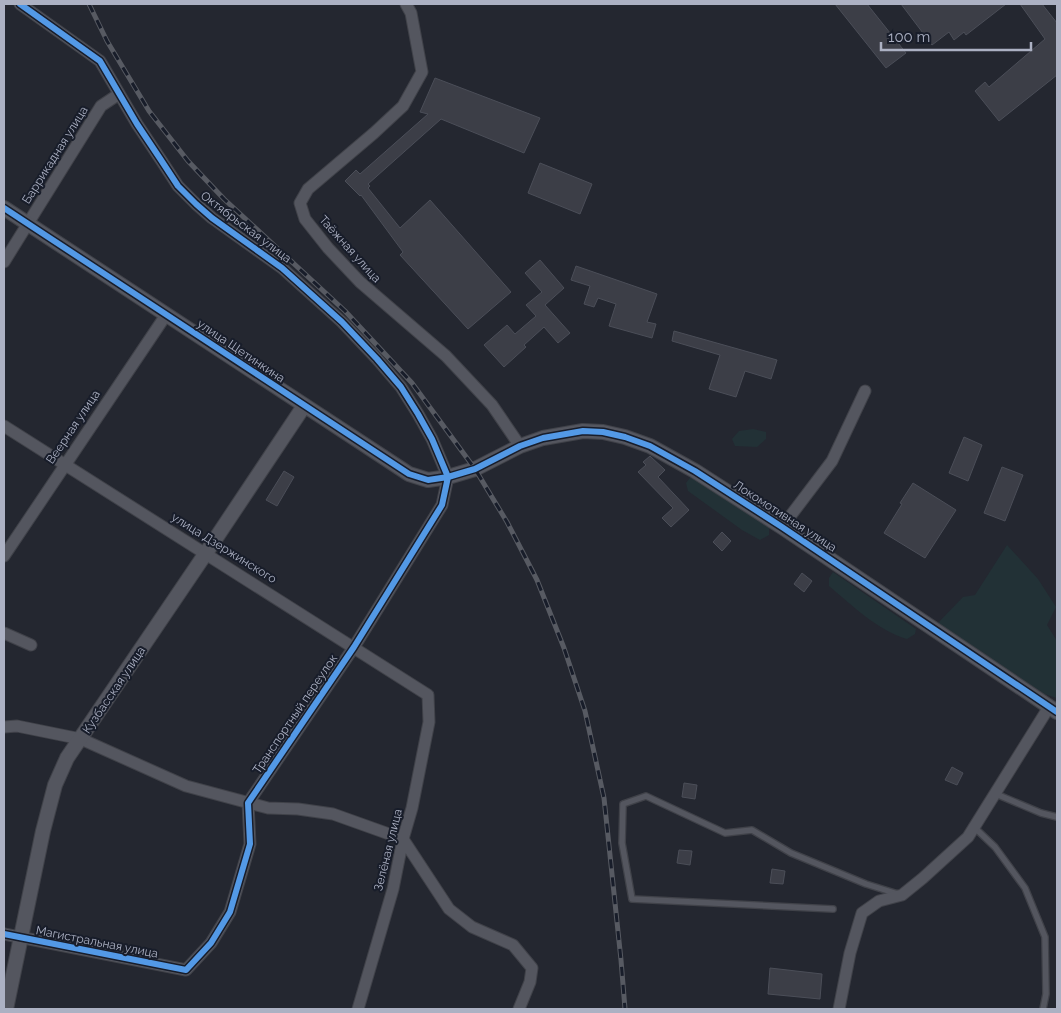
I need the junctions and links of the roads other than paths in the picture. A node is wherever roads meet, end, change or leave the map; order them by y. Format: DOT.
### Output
graph roads {
  1 [pos="20,4"];
  2 [pos="406,4"];
  3 [pos="119,94"];
  4 [pos="4,208"];
  5 [pos="28,224"];
  6 [pos="4,262"];
  7 [pos="166,315"];
  8 [pos="865,391"];
  9 [pos="304,406"];
  10 [pos="4,426"];
  11 [pos="520,446"];
  12 [pos="65,464"];
  13 [pos="475,469"];
  14 [pos="448,477"];
  15 [pos="782,527"];
  16 [pos="206,554"];
  17 [pos="4,556"];
  18 [pos="4,633"];
  19 [pos="31,645"];
  20 [pos="354,647"];
  21 [pos="428,695"];
  22 [pos="1053,709"];
  23 [pos="4,726"];
  24 [pos="81,739"];
  25 [pos="996,794"];
  26 [pos="248,803"];
  27 [pos="1057,817"];
  28 [pos="975,828"];
  29 [pos="403,840"];
  30 [pos="902,895"];
  31 [pos="833,909"];
  32 [pos="4,934"];
  33 [pos="19,938"];
  34 [pos="6,1009"];
  35 [pos="358,1009"];
  36 [pos="519,1009"];
  37 [pos="839,1009"];
  38 [pos="1043,1009"];
  1 -- 3 [label="street, Октябрьская улица"];
  2 -- 11 [label="street, Таёжная улица"];
  3 -- 5 [label="street, Баррикадная улица"];
  3 -- 14 [label="street, Октябрьская улица"];
  4 -- 5 [label="street, улица Щетинкина"];
  5 -- 6 [label="street, Баррикадная улица"];
  5 -- 7 [label="street, улица Щетинкина"];
  7 -- 9 [label="street, улица Щетинкина"];
  7 -- 12 [label="street, Веерная улица"];
  8 -- 15 [label="street"];
  9 -- 14 [label="street, улица Щетинкина"];
  9 -- 16 [label="street, Кузбасская улица"];
  10 -- 12 [label="street, улица Дзержинского"];
  11 -- 13 [label="street, Локомотивная улица"];
  11 -- 15 [label="street, Локомотивная улица"];
  12 -- 16 [label="street, улица Дзержинского"];
  12 -- 17 [label="street, Веерная улица"];
  13 -- 14 [label="street, улица Щетинкина"];
  14 -- 20 [label="street, Транспортный переулок"];
  15 -- 22 [label="street, Локомотивная улица"];
  16 -- 20 [label="street, улица Дзержинского"];
  16 -- 24 [label="street, Кузбасская улица"];
  18 -- 19 [label="street"];
  20 -- 21 [label="street, улица Дзержинского"];
  20 -- 26 [label="street, Транспортный переулок"];
  21 -- 29 [label="street, Зелёная улица"];
  22 -- 25 [label="street"];
  23 -- 24 [label="street"];
  24 -- 26 [label="street"];
  24 -- 33 [label="street, Кузбасская улица"];
  25 -- 27 [label="lane"];
  25 -- 28 [label="street"];
  26 -- 29 [label="street"];
  26 -- 33 [label="street, Магистральная улица"];
  28 -- 30 [label="street"];
  28 -- 38 [label="lane"];
  29 -- 35 [label="street, Зелёная улица"];
  29 -- 36 [label="street"];
  30 -- 31 [label="lane"];
  30 -- 37 [label="street"];
  32 -- 33 [label="street, Магистральная улица"];
  33 -- 34 [label="street, Кузбасская улица"];
}
